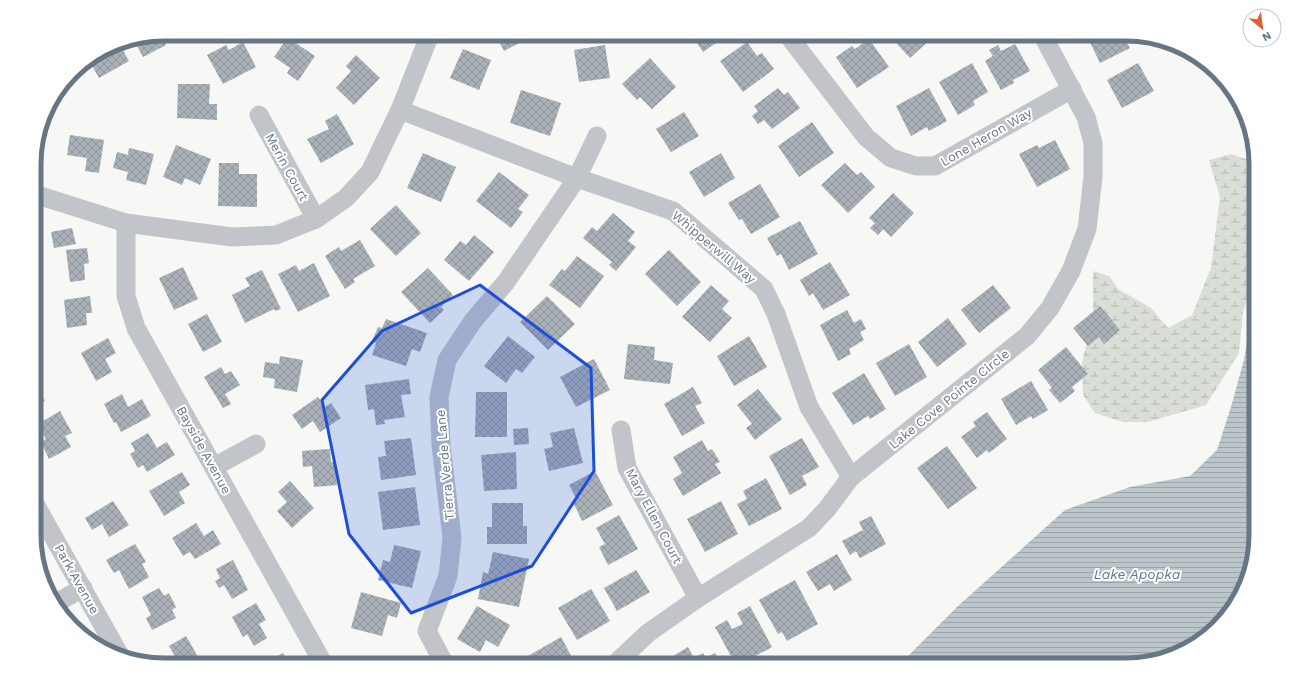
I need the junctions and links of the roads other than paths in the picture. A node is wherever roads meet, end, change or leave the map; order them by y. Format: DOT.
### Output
graph roads {
  1 [pos="427,41"];
  2 [pos="793,41"];
  3 [pos="1046,41"];
  4 [pos="1072,89"];
  5 [pos="400,110"];
  6 [pos="259,115"];
  7 [pos="597,136"];
  8 [pos="577,178"];
  9 [pos="41,196"];
  10 [pos="316,219"];
  11 [pos="126,223"];
  12 [pos="621,430"];
  13 [pos="256,444"];
  14 [pos="214,467"];
  15 [pos="850,477"];
  16 [pos="41,514"];
  17 [pos="83,588"];
  18 [pos="698,598"];
  19 [pos="61,600"];
  20 [pos="116,648"];
  21 [pos="320,658"];
  22 [pos="441,658"];
  23 [pos="621,658"];
  1 -- 5 [label="street"];
  2 -- 4 [label="street, Lone Heron Way"];
  3 -- 4 [label="street, Lake Cove Pointe Circle"];
  4 -- 15 [label="street, Lake Cove Pointe Circle"];
  5 -- 8 [label="street, Whipperwill Way"];
  5 -- 10 [label="street"];
  6 -- 10 [label="street, Merin Court"];
  7 -- 8 [label="street, Tierra Verde Lane"];
  8 -- 15 [label="street, Whipperwill Way"];
  8 -- 22 [label="street, Tierra Verde Lane"];
  9 -- 11 [label="street"];
  10 -- 11 [label="street"];
  11 -- 14 [label="street, Bayside Avenue"];
  12 -- 18 [label="street, Mary Ellen Court"];
  13 -- 14 [label="street"];
  14 -- 21 [label="street, Bayside Avenue"];
  15 -- 18 [label="street, Lake Cove Pointe Circle"];
  16 -- 17 [label="street, Park Avenue"];
  17 -- 19 [label="street"];
  17 -- 20 [label="street, Park Avenue"];
  18 -- 23 [label="street, Lake Cove Pointe Circle"];
}
